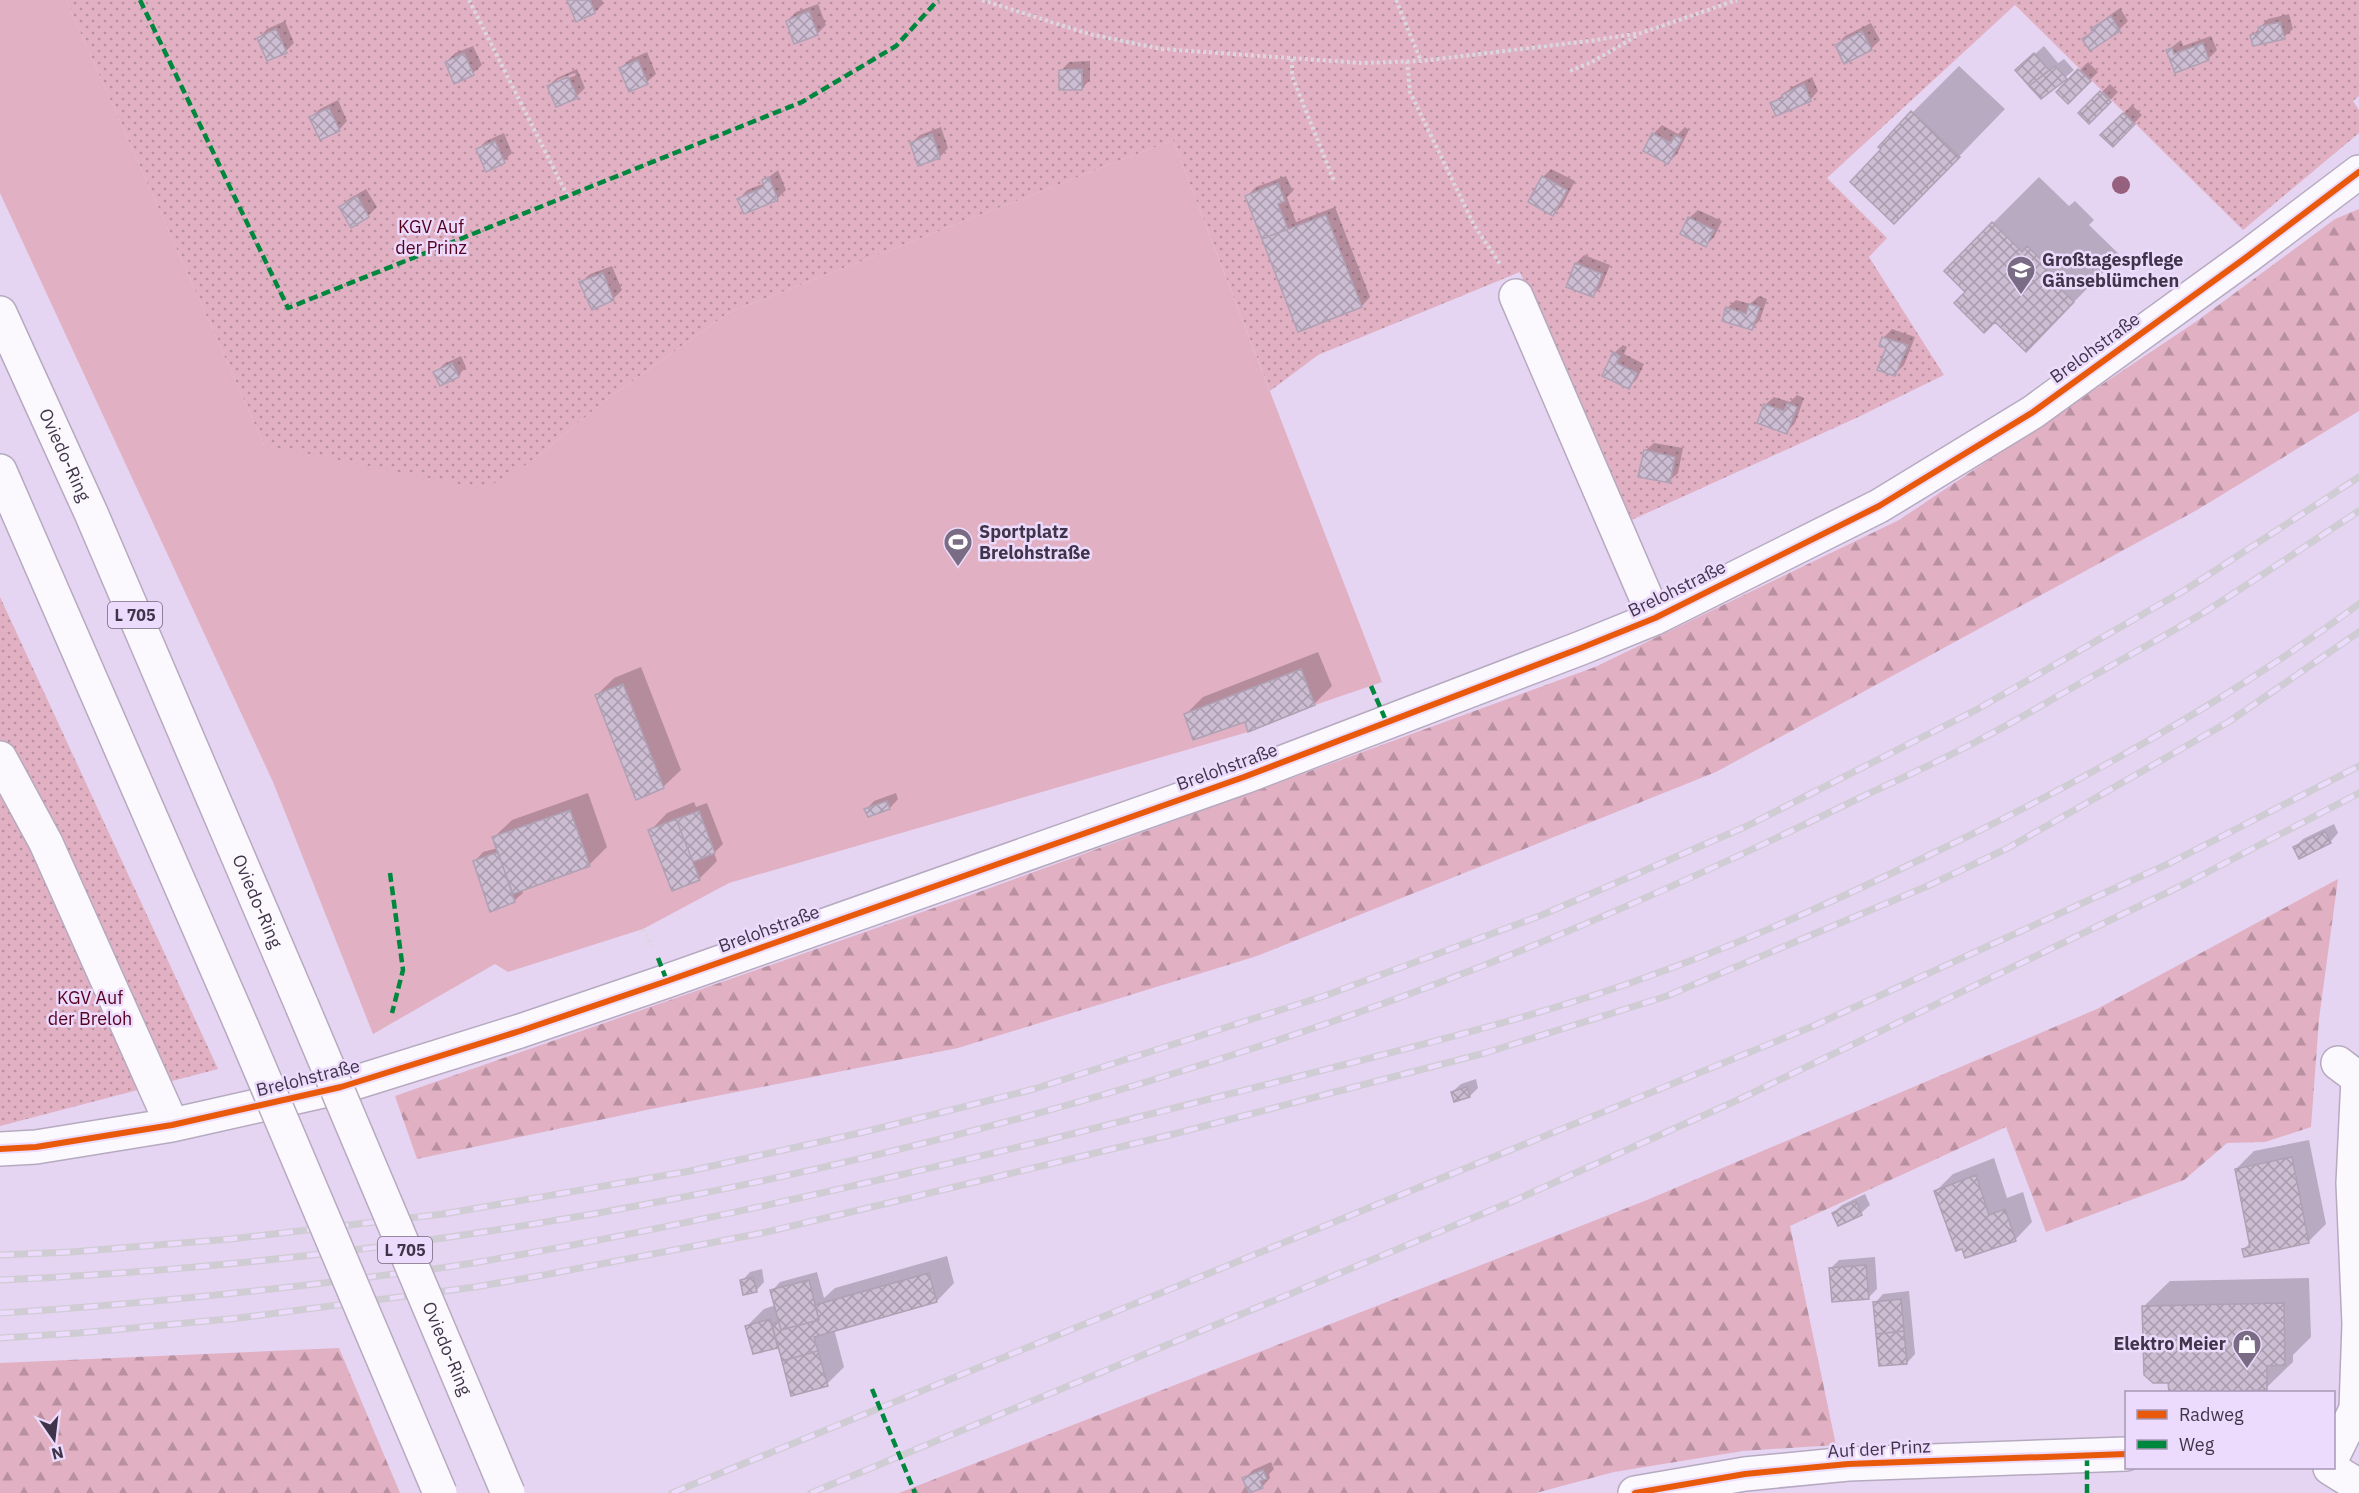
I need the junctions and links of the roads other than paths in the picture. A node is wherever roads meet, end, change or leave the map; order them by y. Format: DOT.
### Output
graph roads {
  1 [pos="2359,172"];
  2 [pos="1516,296"];
  3 [pos="0,313"];
  4 [pos="0,471"];
  5 [pos="1655,618"];
  6 [pos="0,758"];
  7 [pos="2338,1063"];
  8 [pos="171,1125"];
  9 [pos="0,1149"];
  10 [pos="2335,1452"];
  11 [pos="2125,1454"];
  12 [pos="2333,1469"];
  13 [pos="2359,1486"];
  14 [pos="440,1493"];
  15 [pos="508,1493"];
  16 [pos="1635,1493"];
  1 -- 5 [label="main road, Brelohstraße"];
  2 -- 5 [label="main road"];
  3 -- 15 [label="main road, Oviedo-Ring / L 705, bridge"];
  4 -- 14 [label="main road, bridge"];
  5 -- 8 [label="main road, Brelohstraße"];
  6 -- 8 [label="main road"];
  7 -- 10 [label="main road"];
  8 -- 9 [label="main road, Brelohstraße"];
  11 -- 16 [label="main road, Auf der Prinz"];
  12 -- 13 [label="main road"];
}
